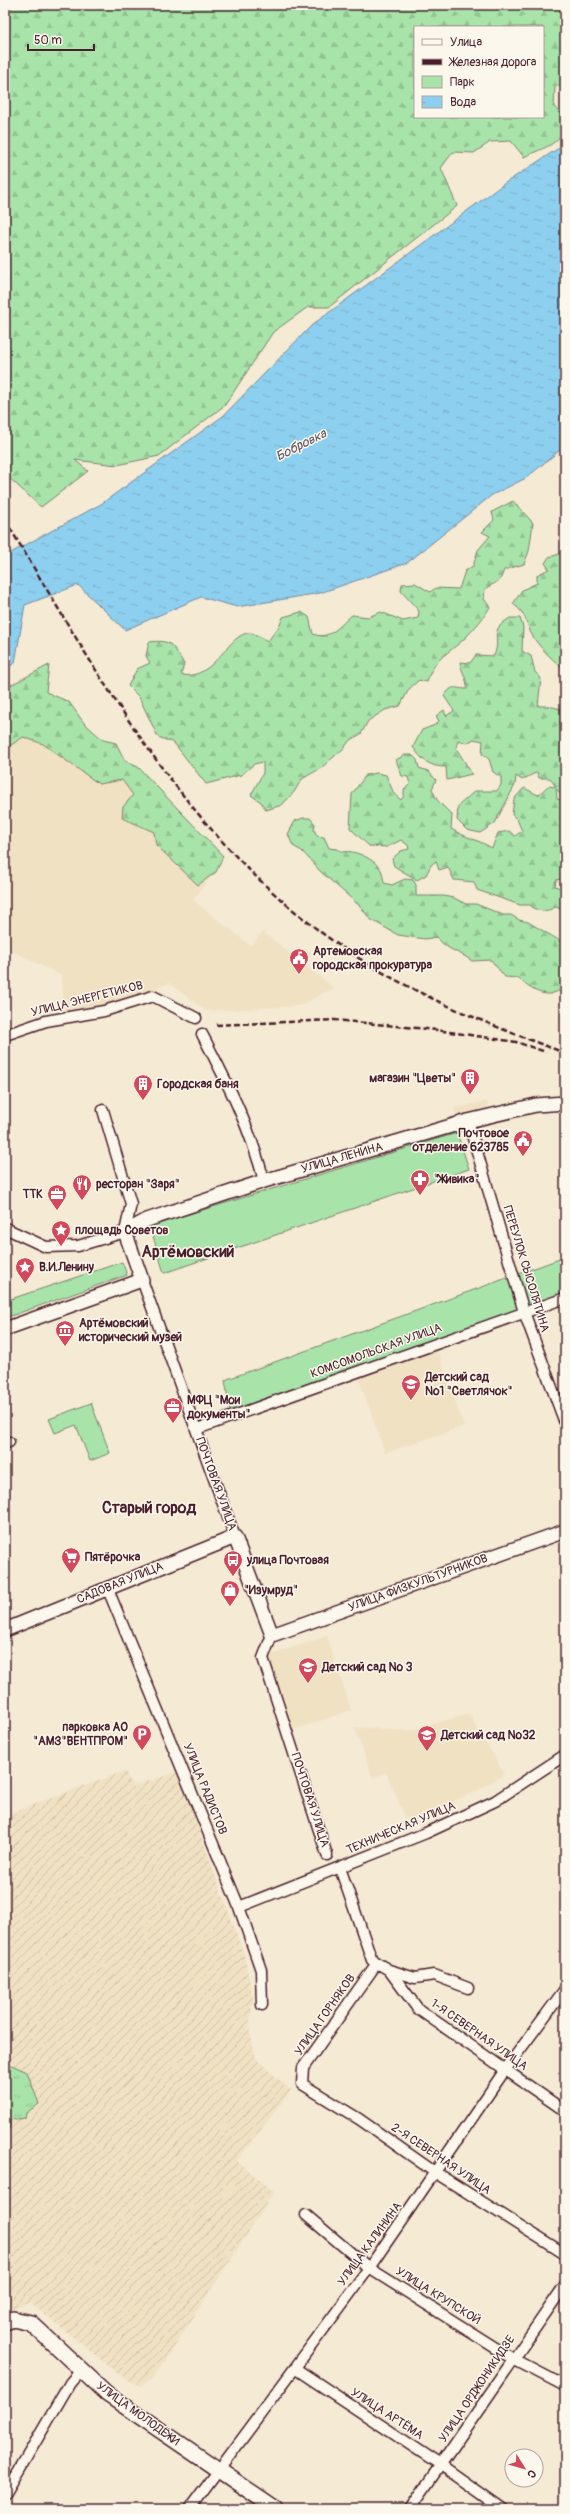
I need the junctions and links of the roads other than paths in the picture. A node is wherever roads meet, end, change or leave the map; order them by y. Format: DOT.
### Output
graph roads {
  1 [pos="196,1018"];
  2 [pos="202,1034"];
  3 [pos="5,1035"];
  4 [pos="565,1103"];
  5 [pos="103,1110"];
  6 [pos="468,1121"];
  7 [pos="264,1181"];
  8 [pos="5,1228"];
  9 [pos="125,1232"];
  10 [pos="142,1280"];
  11 [pos="565,1298"];
  12 [pos="524,1312"];
  13 [pos="5,1329"];
  14 [pos="565,1423"];
  15 [pos="197,1429"];
  16 [pos="565,1531"];
  17 [pos="235,1537"];
  18 [pos="107,1587"];
  19 [pos="5,1630"];
  20 [pos="272,1635"];
  21 [pos="565,1755"];
  22 [pos="327,1856"];
  23 [pos="340,1868"];
  24 [pos="239,1907"];
  25 [pos="377,1963"];
  26 [pos="389,1970"];
  27 [pos="468,1988"];
  28 [pos="565,1990"];
  29 [pos="262,2006"];
  30 [pos="506,2070"];
  31 [pos="302,2084"];
  32 [pos="565,2111"];
  33 [pos="436,2173"];
  34 [pos="306,2215"];
  35 [pos="565,2254"];
  36 [pos="369,2268"];
  37 [pos="565,2285"];
  38 [pos="5,2322"];
  39 [pos="513,2359"];
  40 [pos="296,2369"];
  41 [pos="81,2370"];
  42 [pos="565,2386"];
  43 [pos="441,2465"];
  44 [pos="219,2471"];
  45 [pos="5,2494"];
  46 [pos="190,2509"];
  47 [pos="276,2509"];
  48 [pos="410,2509"];
  49 [pos="503,2509"];
  1 -- 3 [label="street, УЛИЦА ЭНЕРГЕТИКОВ"];
  2 -- 7 [label="street"];
  4 -- 6 [label="street, УЛИЦА ЛЕНИНА"];
  5 -- 9 [label="street"];
  6 -- 7 [label="street, УЛИЦА ЛЕНИНА"];
  6 -- 12 [label="street, ПЕРЕУЛОК СЫСОЛЯТИНА"];
  7 -- 9 [label="street, УЛИЦА ЛЕНИНА"];
  8 -- 9 [label="street"];
  9 -- 10 [label="street, ПОЧТОВАЯ УЛИЦА"];
  10 -- 13 [label="street"];
  10 -- 15 [label="street, ПОЧТОВАЯ УЛИЦА"];
  11 -- 12 [label="street, КОМСОМОЛЬСКАЯ УЛИЦА"];
  12 -- 14 [label="street, ПЕРЕУЛОК СЫСОЛЯТИНА"];
  12 -- 15 [label="street, КОМСОМОЛЬСКАЯ УЛИЦА"];
  15 -- 17 [label="street, ПОЧТОВАЯ УЛИЦА"];
  16 -- 20 [label="street, УЛИЦА ФИЗКУЛЬТУРНИКОВ"];
  17 -- 18 [label="street, САДОВАЯ УЛИЦА"];
  17 -- 20 [label="street, ПОЧТОВАЯ УЛИЦА"];
  18 -- 19 [label="street, САДОВАЯ УЛИЦА"];
  18 -- 24 [label="street, УЛИЦА РАДИСТОВ"];
  20 -- 22 [label="street, ПОЧТОВАЯ УЛИЦА"];
  21 -- 23 [label="street, ТЕХНИЧЕСКАЯ УЛИЦА"];
  23 -- 24 [label="street, ТЕХНИЧЕСКАЯ УЛИЦА"];
  23 -- 25 [label="street, 1-Я СЕВЕРНАЯ УЛИЦА"];
  24 -- 29 [label="street, УЛИЦА РАДИСТОВ"];
  25 -- 26 [label="street, 1-Я СЕВЕРНАЯ УЛИЦА"];
  25 -- 31 [label="street, УЛИЦА ГОРНЯКОВ"];
  26 -- 27 [label="street, 1-Я СЕВЕРНАЯ УЛИЦА"];
  26 -- 30 [label="street, 1-Я СЕВЕРНАЯ УЛИЦА"];
  28 -- 30 [label="street, УЛИЦА КАЛИНИНА"];
  30 -- 32 [label="street, 1-Я СЕВЕРНАЯ УЛИЦА"];
  30 -- 33 [label="street, УЛИЦА КАЛИНИНА"];
  31 -- 33 [label="street, 2-Я СЕВЕРНАЯ УЛИЦА"];
  33 -- 35 [label="street, 2-Я СЕВЕРНАЯ УЛИЦА"];
  33 -- 36 [label="street, УЛИЦА КАЛИНИНА"];
  34 -- 36 [label="street, УЛИЦА КРУПСКОЙ"];
  36 -- 39 [label="street, УЛИЦА КРУПСКОЙ"];
  36 -- 40 [label="street, УЛИЦА КАЛИНИНА"];
  37 -- 39 [label="street, УЛИЦА ОРДЖОНИКИДЗЕ"];
  38 -- 41 [label="main road, УЛИЦА МОЛОДЁЖИ"];
  39 -- 42 [label="street, УЛИЦА КРУПСКОЙ"];
  39 -- 43 [label="street, УЛИЦА ОРДЖОНИКИДЗЕ"];
  40 -- 43 [label="street, УЛИЦА АРТЁМА"];
  40 -- 44 [label="street, УЛИЦА КАЛИНИНА"];
  41 -- 44 [label="main road, УЛИЦА МОЛОДЁЖИ"];
  41 -- 45 [label="street"];
  43 -- 48 [label="street, УЛИЦА ОРДЖОНИКИДЗЕ"];
  43 -- 49 [label="street, УЛИЦА АРТЁМА"];
  44 -- 46 [label="street, УЛИЦА КАЛИНИНА"];
  44 -- 47 [label="main road, УЛИЦА МОЛОДЁЖИ"];
}
